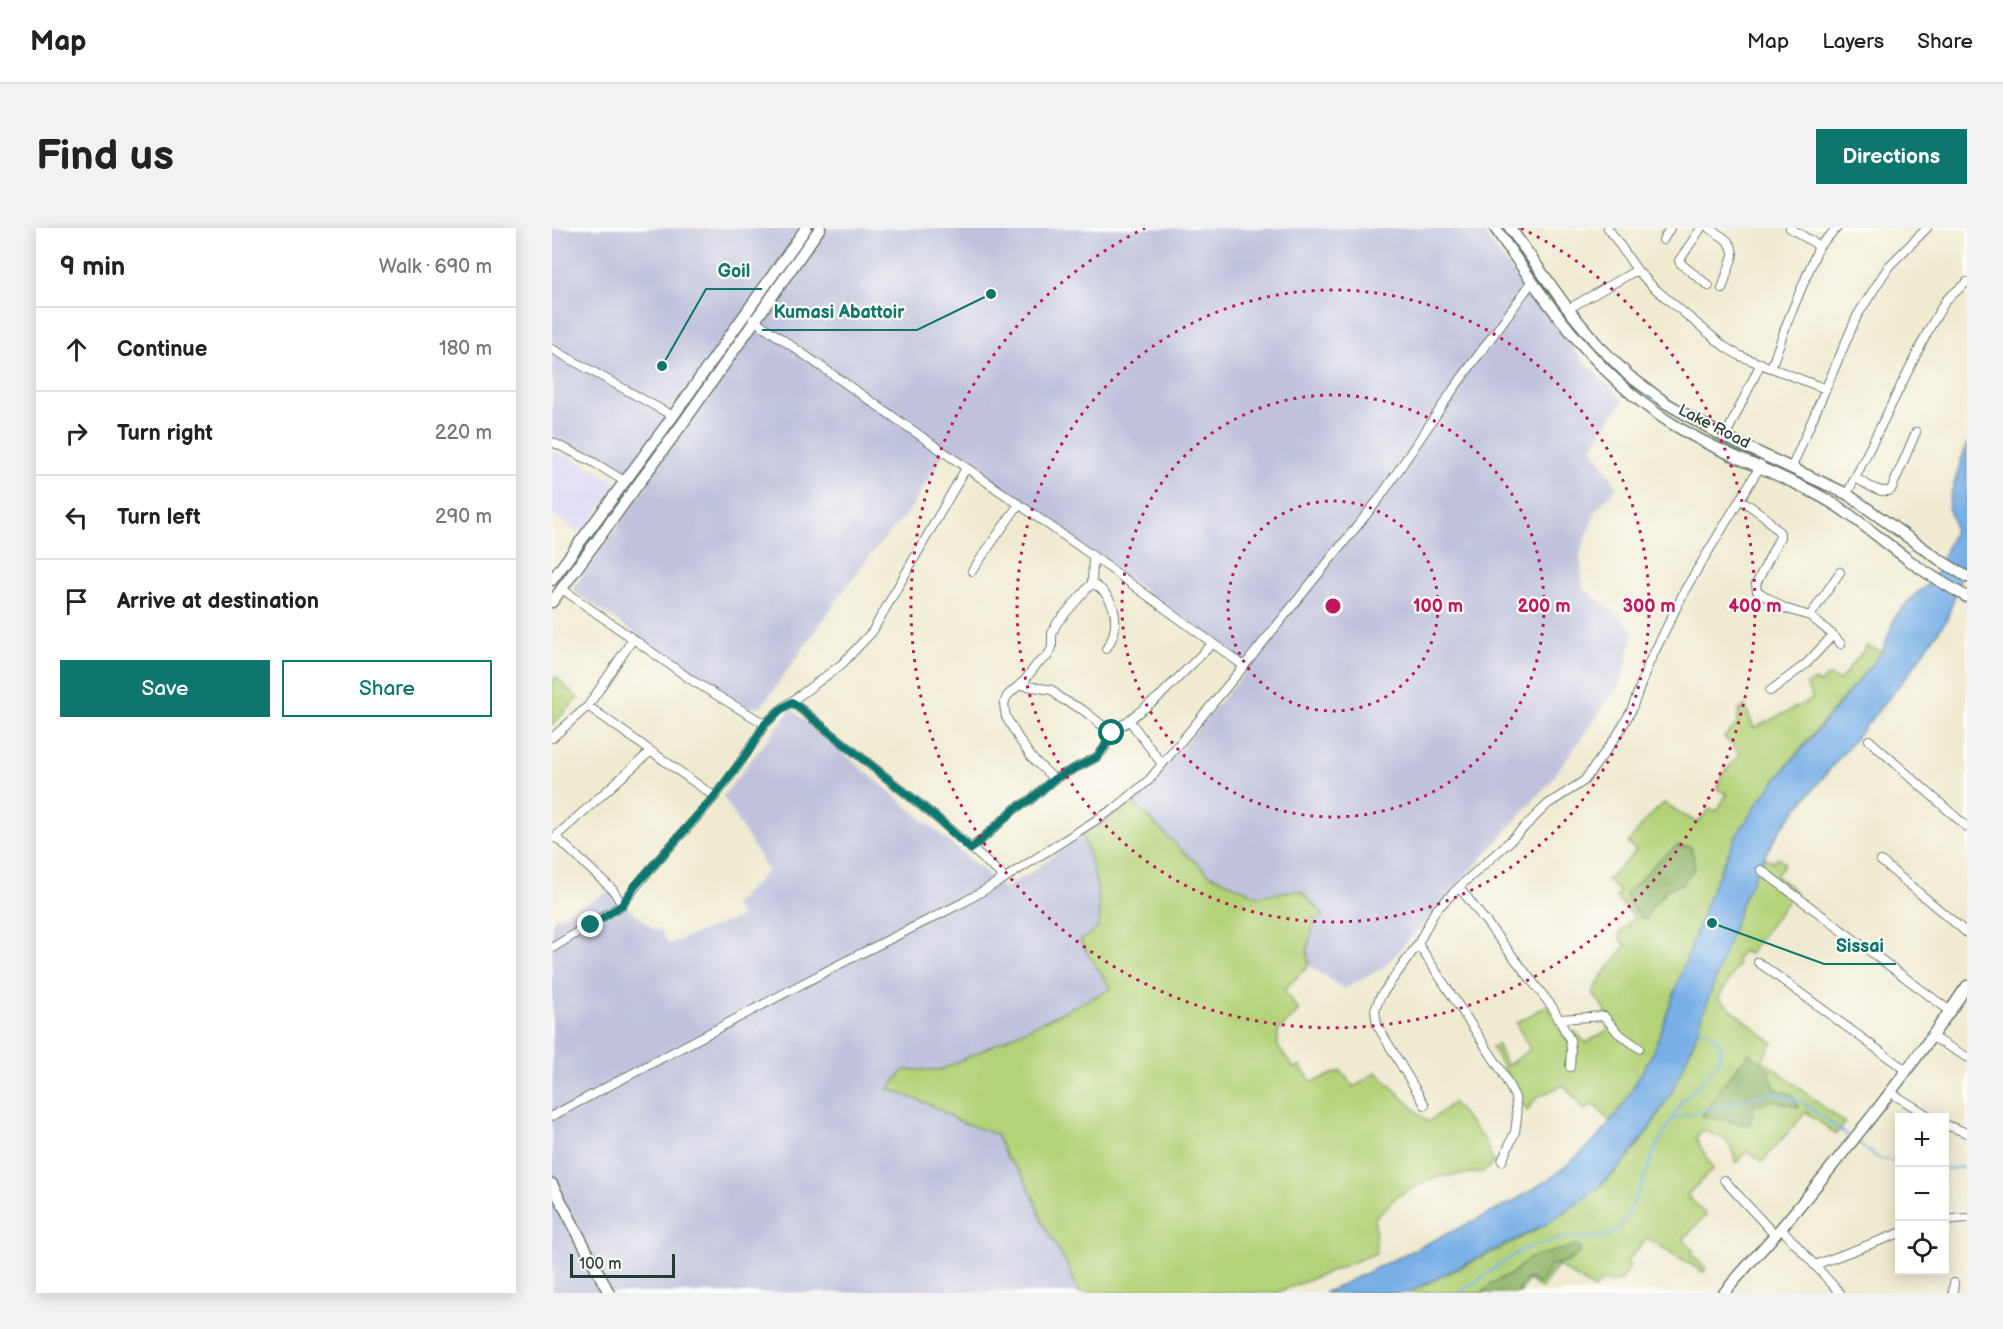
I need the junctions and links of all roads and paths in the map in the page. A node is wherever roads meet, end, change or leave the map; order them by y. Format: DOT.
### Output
graph roads {
  1 [pos="806,228"];
  2 [pos="820,228"];
  3 [pos="1494,228"];
  4 [pos="1510,228"];
  5 [pos="1608,228"];
  6 [pos="1670,228"];
  7 [pos="1701,228"];
  8 [pos="1709,228"];
  9 [pos="1790,228"];
  10 [pos="1838,228"];
  11 [pos="1927,228"];
  12 [pos="1663,240"];
  13 [pos="1819,246"];
  14 [pos="1637,270"];
  15 [pos="1532,282"];
  16 [pos="1967,282"];
  17 [pos="1709,286"];
  18 [pos="1722,289"];
  19 [pos="1568,309"];
  20 [pos="750,317"];
  21 [pos="552,349"];
  22 [pos="1761,363"];
  23 [pos="1771,368"];
  24 [pos="1826,389"];
  25 [pos="674,416"];
  26 [pos="1916,432"];
  27 [pos="1725,437"];
  28 [pos="552,442"];
  29 [pos="1763,462"];
  30 [pos="966,468"];
  31 [pos="1791,469"];
  32 [pos="1855,478"];
  33 [pos="624,482"];
  34 [pos="1847,494"];
  35 [pos="1740,499"];
  36 [pos="1019,504"];
  37 [pos="1094,556"];
  38 [pos="972,571"];
  39 [pos="1840,572"];
  40 [pos="1967,577"];
  41 [pos="552,580"];
  42 [pos="1092,583"];
  43 [pos="562,589"];
  44 [pos="1964,595"];
  45 [pos="552,602"];
  46 [pos="1810,616"];
  47 [pos="1833,635"];
  48 [pos="633,639"];
  49 [pos="1212,644"];
  50 [pos="1841,644"];
  51 [pos="1106,649"];
  52 [pos="1244,666"];
  53 [pos="1021,685"];
  54 [pos="1770,691"];
  55 [pos="792,702"];
  56 [pos="588,706"];
  57 [pos="1129,720"];
  58 [pos="765,724"];
  59 [pos="1112,733"];
  60 [pos="552,738"];
  61 [pos="1869,740"];
  62 [pos="651,751"];
  63 [pos="1162,764"];
  64 [pos="1054,779"];
  65 [pos="715,796"];
  66 [pos="1967,827"];
  67 [pos="554,838"];
  68 [pos="971,849"];
  69 [pos="1881,861"];
  70 [pos="1761,870"];
  71 [pos="1005,878"];
  72 [pos="1459,887"];
  73 [pos="622,905"];
  74 [pos="1967,933"];
  75 [pos="1418,944"];
  76 [pos="552,948"];
  77 [pos="1758,962"];
  78 [pos="1967,986"];
  79 [pos="1950,1011"];
  80 [pos="1560,1019"];
  81 [pos="1932,1036"];
  82 [pos="1640,1048"];
  83 [pos="1967,1057"];
  84 [pos="1570,1068"];
  85 [pos="1907,1071"];
  86 [pos="1890,1092"];
  87 [pos="1425,1105"];
  88 [pos="1924,1113"];
  89 [pos="552,1116"];
  90 [pos="1949,1126"];
  91 [pos="1967,1133"];
  92 [pos="1502,1161"];
  93 [pos="1724,1180"];
  94 [pos="552,1184"];
  95 [pos="1967,1218"];
  96 [pos="1949,1220"];
  97 [pos="1778,1231"];
  98 [pos="1895,1235"];
  99 [pos="1815,1265"];
  100 [pos="1954,1283"];
  101 [pos="609,1293"];
  102 [pos="1724,1293"];
  103 [pos="1840,1293"];
  104 [pos="1953,1293"];
  1 -- 20 [label="main road"];
  2 -- 20 [label="main road"];
  3 -- 15 [label="main road, Lake Road"];
  4 -- 19 [label="main road, Lake Road"];
  5 -- 14 [label="street"];
  6 -- 12 [label="street"];
  7 -- 17 [label="street"];
  8 -- 18 [label="street"];
  9 -- 13 [label="street"];
  10 -- 13 [label="street"];
  11 -- 24 [label="street"];
  13 -- 23 [label="street"];
  14 -- 19 [label="street"];
  14 -- 22 [label="street"];
  15 -- 29 [label="main road, Lake Road"];
  15 -- 52 [label="street"];
  16 -- 32 [label="street"];
  19 -- 27 [label="main road, Lake Road"];
  20 -- 25 [label="main road"];
  20 -- 30 [label="street"];
  20 -- 43 [label="main road"];
  21 -- 25 [label="street"];
  22 -- 23 [label="street"];
  22 -- 27 [label="street"];
  23 -- 24 [label="street"];
  24 -- 31 [label="street"];
  25 -- 33 [label="main road"];
  26 -- 32 [label="street"];
  27 -- 29 [label="main road, Lake Road"];
  28 -- 33 [label="street"];
  29 -- 31 [label="main road, Lake Road"];
  29 -- 35 [label="street"];
  29 -- 44 [label="main road, Lake Road"];
  30 -- 36 [label="street"];
  30 -- 55 [label="street"];
  31 -- 34 [label="main road, Lake Road"];
  32 -- 34 [label="street"];
  33 -- 41 [label="main road"];
  34 -- 40 [label="main road, Lake Road"];
  35 -- 46 [label="street"];
  35 -- 72 [label="street"];
  36 -- 37 [label="street"];
  36 -- 38 [label="street"];
  37 -- 42 [label="street"];
  37 -- 49 [label="street"];
  39 -- 46 [label="street"];
  42 -- 51 [label="street"];
  42 -- 53 [label="street"];
  43 -- 45 [label="main road"];
  43 -- 48 [label="street"];
  46 -- 47 [label="street"];
  47 -- 50 [label="street"];
  47 -- 54 [label="street"];
  48 -- 56 [label="street"];
  48 -- 58 [label="street"];
  49 -- 52 [label="street"];
  49 -- 57 [label="street"];
  52 -- 63 [label="street"];
  53 -- 59 [label="street"];
  53 -- 64 [label="street"];
  55 -- 58 [label="street"];
  55 -- 68 [label="street"];
  56 -- 60 [label="street"];
  56 -- 62 [label="street"];
  57 -- 59 [label="street"];
  57 -- 63 [label="street"];
  58 -- 65 [label="street"];
  59 -- 64 [label="street"];
  61 -- 66 [label="street"];
  62 -- 65 [label="street"];
  62 -- 67 [label="street"];
  63 -- 71 [label="street"];
  64 -- 68 [label="street"];
  65 -- 73 [label="street"];
  67 -- 73 [label="street"];
  68 -- 71 [label="street"];
  69 -- 74 [label="street"];
  70 -- 79 [label="street"];
  71 -- 89 [label="street"];
  72 -- 75 [label="street"];
  72 -- 80 [label="street"];
  73 -- 76 [label="street"];
  75 -- 87 [label="street"];
  75 -- 92 [label="street"];
  77 -- 85 [label="street"];
  78 -- 79 [label="main road"];
  79 -- 81 [label="main road"];
  80 -- 82 [label="street"];
  80 -- 84 [label="street"];
  81 -- 83 [label="street"];
  81 -- 85 [label="main road"];
  85 -- 86 [label="main road"];
  86 -- 88 [label="street"];
  86 -- 97 [label="main road"];
  90 -- 91 [label="street"];
  93 -- 97 [label="street"];
  94 -- 101 [label="main road"];
  95 -- 96 [label="street"];
  97 -- 99 [label="street"];
  97 -- 102 [label="main road"];
  98 -- 99 [label="street"];
  99 -- 103 [label="street"];
  100 -- 104 [label="street"];
}
